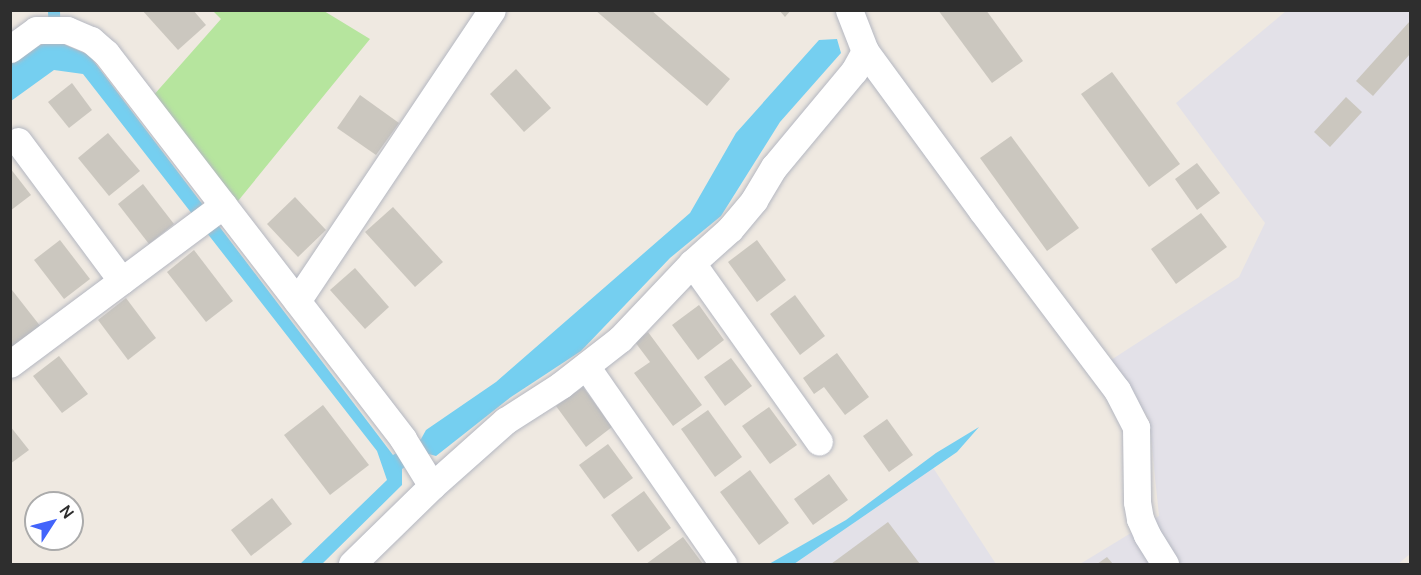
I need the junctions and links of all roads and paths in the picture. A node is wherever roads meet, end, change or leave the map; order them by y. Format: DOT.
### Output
graph roads {
  1 [pos="492,10"];
  2 [pos="849,10"];
  3 [pos="33,20"];
  4 [pos="10,49"];
  5 [pos="865,51"];
  6 [pos="18,141"];
  7 [pos="223,205"];
  8 [pos="692,263"];
  9 [pos="122,280"];
  10 [pos="297,301"];
  11 [pos="10,364"];
  12 [pos="586,366"];
  13 [pos="819,442"];
  14 [pos="432,486"];
  15 [pos="352,564"];
  16 [pos="723,564"];
  17 [pos="1165,564"];
  1 -- 10 [label="street"];
  2 -- 5 [label="street"];
  3 -- 4 [label="street"];
  3 -- 7 [label="street"];
  5 -- 8 [label="street"];
  5 -- 17 [label="street"];
  6 -- 9 [label="street"];
  7 -- 9 [label="street"];
  7 -- 10 [label="street"];
  8 -- 12 [label="street"];
  8 -- 13 [label="street"];
  9 -- 11 [label="street"];
  10 -- 14 [label="street"];
  12 -- 14 [label="street"];
  12 -- 16 [label="street"];
  14 -- 15 [label="street"];
}
